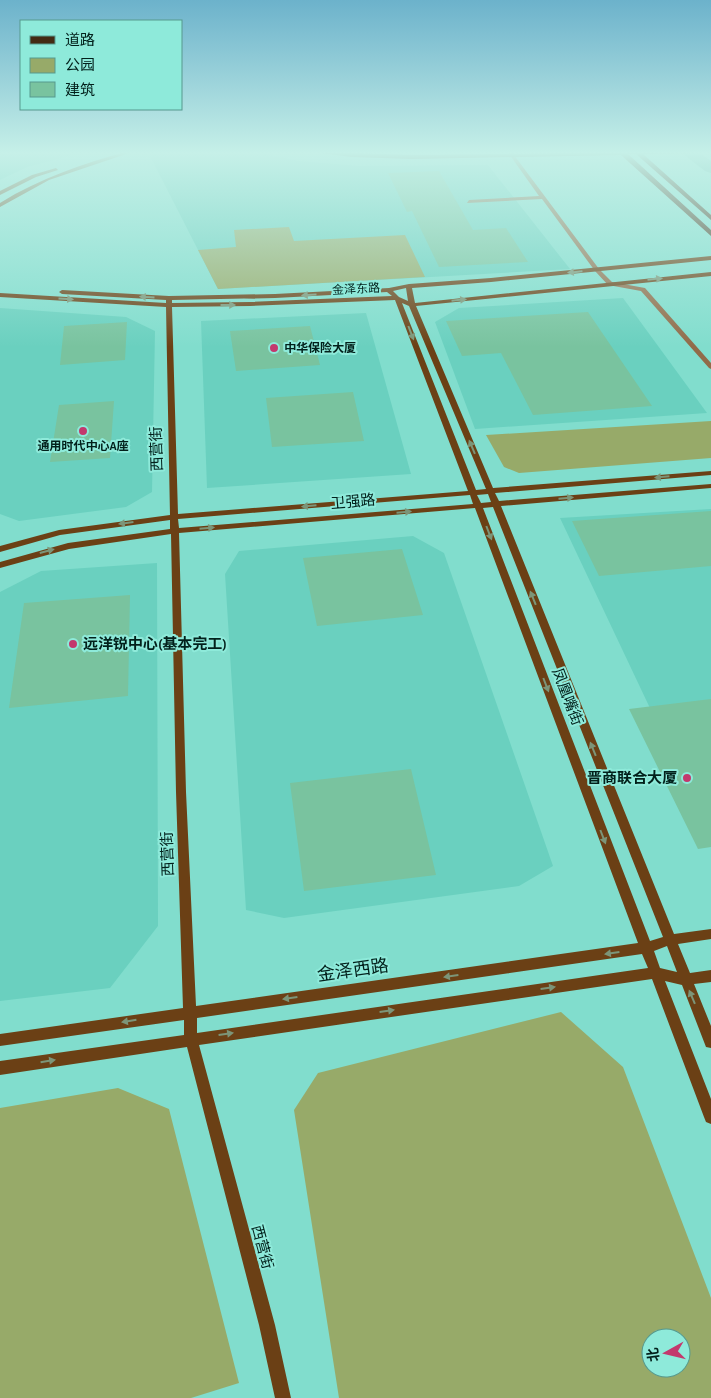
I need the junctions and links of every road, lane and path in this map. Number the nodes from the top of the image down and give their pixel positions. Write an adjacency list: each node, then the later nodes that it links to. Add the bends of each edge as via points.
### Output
1 (556, 216): 5 (street)
2 (692, 216): 3 (main road)
3 (711, 234)
4 (711, 258): 5 (street, 金泽东路)
5 (597, 270): 7 (street); 8 (street, 金泽东路, one-way to 8)
6 (711, 274): 7 (street, one-way to 6)
7 (610, 284): 14 (street, one-way to 7); 15 (street, via 643,289)
8 (408, 286): 10 (street, 金泽东路); 14 (street, 凤凰嘴街)
9 (0, 288): 13 (street, 金泽东路, one-way to 9)
10 (388, 290): 12 (street, 凤凰嘴街); 13 (street, 金泽东路, one-way to 13)
11 (0, 294): 13 (street, 金泽东路, one-way to 13, via 135,304)
12 (397, 298): 13 (street, 金泽东路, one-way to 12, via 258,304); 14 (street, 金泽东路); 19 (street, 凤凰嘴街, one-way to 19)
13 (169, 301): 22 (street, 西营街)
14 (412, 305): 18 (street, 凤凰嘴街, one-way to 14)
15 (711, 367)
16 (711, 473): 18 (street, 卫强路, one-way to 18)
17 (711, 486): 20 (street, 卫强路, one-way to 17)
18 (490, 491): 19 (street, 卫强路); 20 (street, 凤凰嘴街)
19 (473, 492): 21 (street, 凤凰嘴街); 22 (street, 卫强路, one-way to 22)
20 (496, 504): 21 (street, 卫强路); 27 (street, 凤凰嘴街, one-way to 20)
21 (478, 506): 23 (street, 卫强路, one-way to 21); 28 (street, 凤凰嘴街, one-way to 28)
22 (174, 516): 23 (street, 西营街); 24 (street, 卫强路, one-way to 24, via 58,533)
23 (174, 530): 25 (street, 卫强路, one-way to 23, via 68,546); 32 (street, 西营街)
24 (0, 549)
25 (0, 565)
26 (711, 934): 27 (street, 金泽西路)
27 (670, 940): 28 (street, 金泽西路); 31 (street, 凤凰嘴街)
28 (645, 948): 29 (street, 凤凰嘴街); 32 (street, 金泽西路, one-way to 32)
29 (656, 973): 31 (street); 33 (street, one-way to 29); 37 (street, 凤凰嘴街)
30 (711, 976): 31 (street)
31 (685, 980): 35 (street, 凤凰嘴街, one-way to 31)
32 (189, 1012): 33 (street, 西营街); 34 (street, 金泽西路, one-way to 34)
33 (191, 1039): 36 (street, one-way to 33); 38 (street, 西营街, via 267,1325)
34 (0, 1040)
35 (711, 1042)
36 (0, 1068)
37 (711, 1117)
38 (283, 1398)

